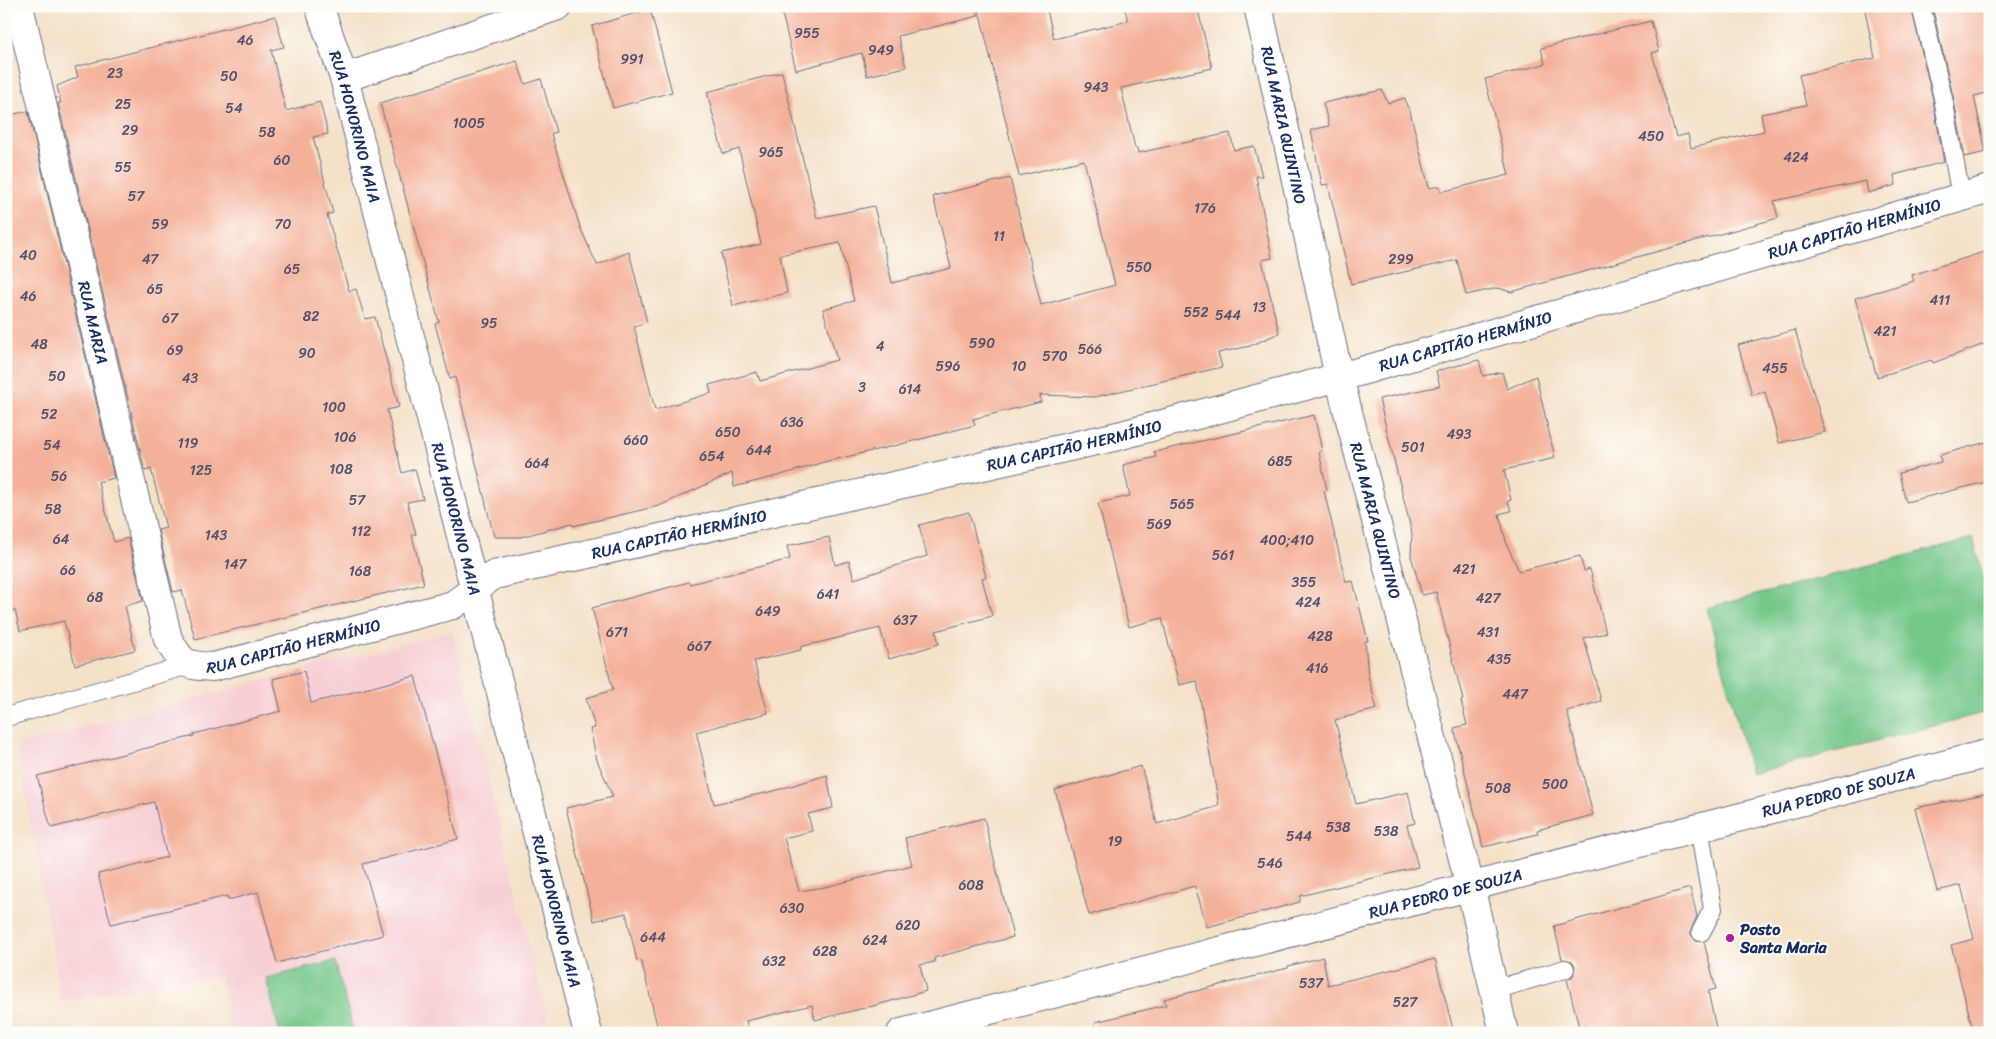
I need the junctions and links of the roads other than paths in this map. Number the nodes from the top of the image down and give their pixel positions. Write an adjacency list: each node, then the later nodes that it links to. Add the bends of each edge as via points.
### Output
1 (19, 6): 11 (street, RUA MARIA)
2 (319, 6): 6 (street, RUA HONORINO MAIA)
3 (558, 6): 6 (street)
4 (1258, 6): 9 (street, RUA MARIA QUINTINO)
5 (1921, 6): 8 (lane, via 1943,98)
6 (344, 78): 10 (street, RUA HONORINO MAIA)
7 (1990, 189): 8 (street, RUA CAPITÃO HERMÍNIO)
8 (1961, 197): 9 (street, RUA CAPITÃO HERMÍNIO)
9 (1339, 377): 10 (street, RUA CAPITÃO HERMÍNIO, via 1118,436 494,575); 16 (street, RUA MARIA QUINTINO)
10 (474, 589): 12 (street, RUA CAPITÃO HERMÍNIO, via 453,606 213,667); 20 (street, RUA HONORINO MAIA)
11 (168, 640): 12 (street, RUA CAPITÃO HERMÍNIO, via 177,655)
12 (189, 665): 13 (lane)
13 (6, 718)
14 (1990, 753): 15 (street, RUA PEDRO DE SOUZA)
15 (1699, 828): 16 (street, RUA PEDRO DE SOUZA); 17 (lane, via 1713,909)
16 (1470, 886): 19 (street, RUA MARIA QUINTINO); 21 (street, RUA PEDRO DE SOUZA)
17 (1701, 932)
18 (1565, 969): 19 (lane)
19 (1494, 990): 22 (street, RUA MARIA QUINTINO)
20 (588, 1033)
21 (901, 1033)
22 (1504, 1033)

